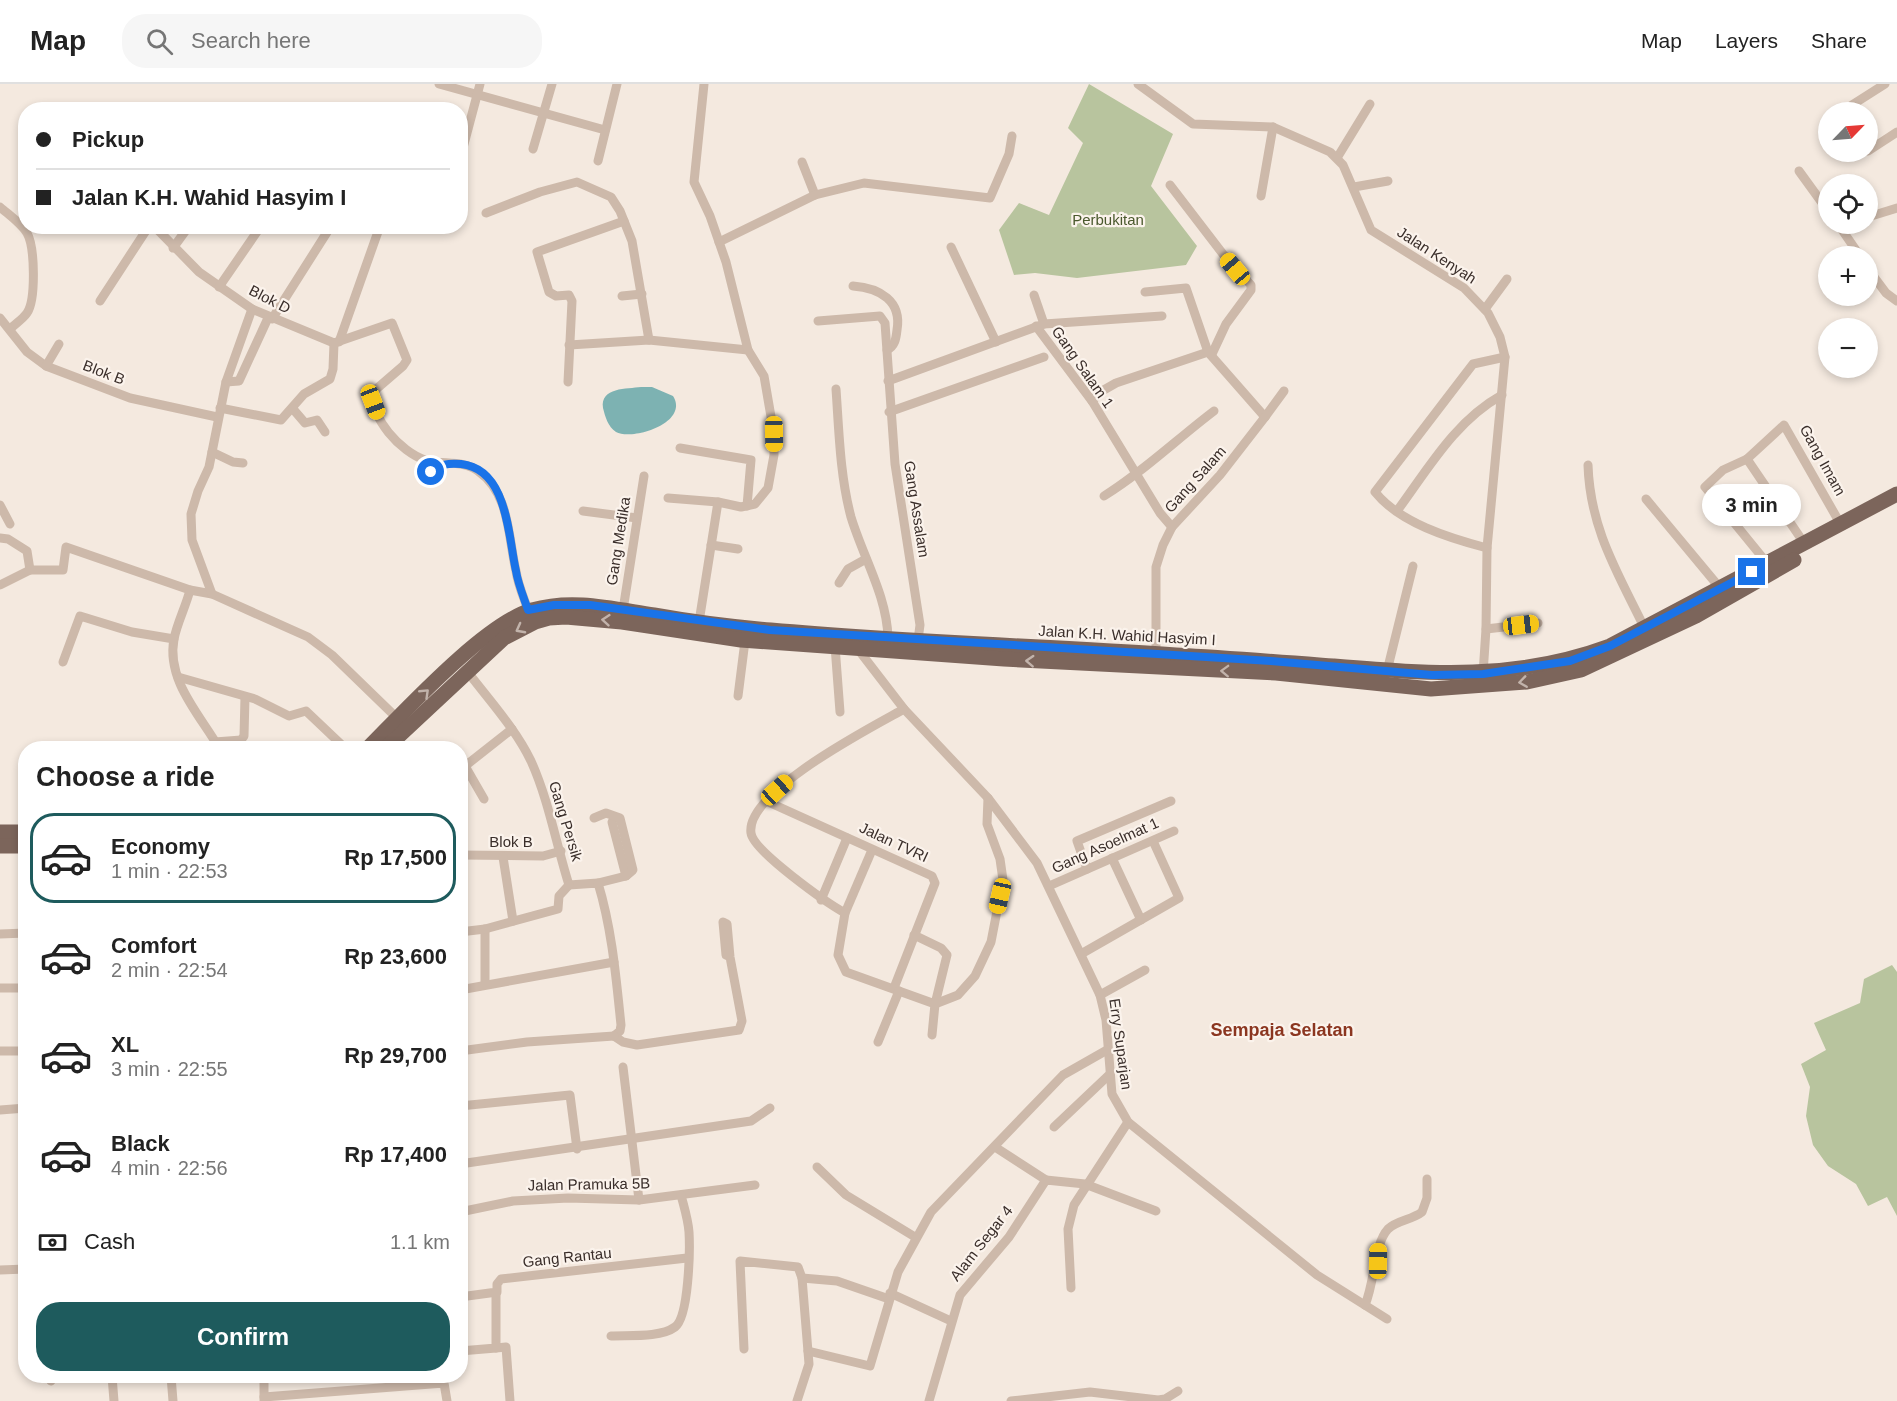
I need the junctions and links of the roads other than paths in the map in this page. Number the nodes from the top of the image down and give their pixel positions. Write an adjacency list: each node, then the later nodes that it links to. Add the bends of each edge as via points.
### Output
1 (439, 84): 7 (street)
2 (552, 84): 10 (street)
3 (617, 84): 13 (street)
4 (704, 84): 41 (street, via 693,177)
5 (1138, 84): 11 (street, Jalan Kenyah, via 1193,124)
6 (1885, 84): 8 (street)
7 (479, 89): 10 (street); 12 (street)
8 (1857, 102)
9 (1370, 104): 18 (street)
10 (544, 112): 13 (street); 17 (street)
11 (1273, 127): 18 (street, Jalan Kenyah, via 1322,147); 26 (street)
12 (468, 130)
13 (605, 130): 19 (street)
14 (1897, 132): 16 (street)
15 (1012, 136): 25 (street, via 1009,154 989,199 876,183 845,186)
16 (1878, 144)
17 (533, 149)
18 (1336, 158): 24 (street, Jalan Kenyah)
19 (598, 161)
20 (802, 162): 25 (street)
21 (1799, 171): 27 (street)
22 (1388, 181): 24 (street)
23 (1170, 184): 69 (street, via 1251,285)
24 (1354, 187): 55 (street, Jalan Kenyah, via 1371,230 1464,288)
25 (815, 195): 41 (street)
26 (1262, 195)
27 (1818, 197)
28 (0, 207): 33 (street)
29 (1897, 208): 31 (street)
30 (486, 213): 32 (street, via 578,182 611,197)
31 (1878, 214)
32 (624, 221): 49 (street); 66 (street, via 537,252 549,292 569,295 572,301)
33 (18, 222)
34 (28, 234): 61 (street, via 33,294 28,312)
35 (144, 234): 52 (street)
36 (161, 234): 43 (street, Blok D)
37 (183, 234): 43 (street)
38 (255, 234): 47 (street)
39 (326, 234): 58 (street)
40 (377, 234): 64 (street)
41 (719, 242): 67 (street)
42 (951, 247): 63 (street)
43 (173, 248): 47 (street, Blok D)
44 (1507, 279): 55 (street)
45 (1878, 282): 53 (street)
46 (854, 286): 68 (street, via 879,292 895,304 898,328 895,342)
47 (219, 287): 54 (street, Blok D)
48 (1145, 292): 69 (street, via 1186,288)
49 (642, 294): 51 (street); 62 (street)
50 (1034, 295): 60 (street)
51 (622, 296)
52 (100, 301)
53 (1897, 301)
54 (252, 309): 58 (street, Blok D); 74 (street)
55 (1485, 309): 71 (street, Jalan Kenyah, via 1500,337)
56 (1162, 316): 60 (street)
57 (0, 318): 61 (street, Blok B)
58 (270, 318): 64 (street, Blok D); 74 (street, via 239,381)
59 (818, 321): 68 (street, Gang Assalam, via 880,316 885,323)
60 (1040, 325): 63 (street, Gang Salam 1); 79 (street, Gang Salam 1)
61 (10, 329): 72 (street, Blok B, via 27,352)
62 (649, 340): 66 (street); 67 (street)
63 (996, 342): 73 (street, Gang Salam 1)
64 (336, 343): 80 (street, via 330,379 304,394); 90 (street, via 392,323 407,360 374,391 373,402 385,426 402,446 424,459)
65 (59, 344): 72 (street)
66 (569, 345): 75 (street)
67 (748, 350): 102 (street, via 764,376 772,414 774,455 768,488 755,504)
68 (886, 350): 73 (street, Gang Assalam)
69 (1210, 353): 79 (street, via 1113,385); 84 (street)
70 (1044, 357): 82 (street)
71 (1505, 357): 78 (street, Jalan Kenyah); 104 (street, via 1473,364 1376,488 1376,495)
72 (46, 366): 83 (street, Blok B, via 130,398)
73 (888, 381): 82 (street, Gang Assalam)
74 (226, 382): 83 (street)
75 (568, 382)
76 (836, 389): 114 (street, via 850,514)
77 (1284, 391): 84 (street, Gang Salam)
78 (1502, 395): 104 (street, via 1482,406 1461,426); 112 (street, Jalan Kenyah)
79 (1092, 401): 94 (street, Gang Salam 1)
80 (293, 409): 83 (street, Blok B, via 277,421); 85 (street, via 305,423 317,420)
81 (1214, 411): 94 (street, via 1151,459)
82 (889, 412): 132 (street, Gang Assalam, via 920,625)
83 (219, 413): 87 (street)
84 (1265, 417): 108 (street, Gang Salam)
85 (325, 432)
86 (680, 448): 102 (street, via 751,460)
87 (212, 452): 89 (street); 121 (street, via 191,514 192,540)
88 (1747, 459): 107 (street, Gang Imam, via 1787,426); 110 (street); 115 (street, via 1714,476 1705,487)
89 (243, 463)
90 (442, 463): 92 (street); 123 (street, via 471,466 490,481 499,495)
91 (1588, 465): 129 (street, via 1592,511)
92 (431, 472)
93 (644, 476): 105 (street, Gang Medika)
94 (1137, 476): 96 (street); 108 (street, Gang Salam 1)
95 (1897, 494): 107 (main road, Jalan K.H. Wahid Hasyim I)
96 (1104, 496)
97 (668, 498): 99 (street)
98 (1646, 499): 122 (street)
99 (718, 502): 102 (street); 111 (street)
100 (0, 505): 106 (street)
101 (1897, 505): 122 (main road, Jalan K.H. Wahid Hasyim I)
102 (747, 506)
103 (583, 511): 105 (street)
104 (1397, 512): 112 (street, via 1457,540)
105 (637, 518): 124 (street, Gang Medika)
106 (10, 524)
107 (1841, 525): 110 (main road, Jalan K.H. Wahid Hasyim I)
108 (1172, 527): 138 (street, Gang Salam, via 1156,567)
109 (0, 538): 117 (street, via 8,538 27,551)
110 (1804, 543): 115 (main road, Jalan K.H. Wahid Hasyim I)
111 (711, 545): 113 (street); 126 (street)
112 (1487, 548): 128 (street, Jalan Kenyah)
113 (738, 549)
114 (866, 559): 118 (street, via 848,569); 131 (street, via 887,614)
115 (1767, 563): 122 (main road, Jalan K.H. Wahid Hasyim I)
116 (1413, 566): 141 (street)
117 (30, 570): 119 (street); 120 (street, via 63,570 66,547)
118 (838, 583)
119 (0, 585)
120 (190, 590): 121 (street); 130 (street)
121 (212, 594): 149 (street, via 308,638 332,655)
122 (1716, 596): 125 (main road, Jalan K.H. Wahid Hasyim I)
123 (528, 610): 124 (main road, Jalan K.H. Wahid Hasyim I, via 554,605); 134 (main road, Jalan K.H. Wahid Hasyim I, via 506,622)
124 (623, 610): 126 (main road, Jalan K.H. Wahid Hasyim I)
125 (1693, 610): 129 (main road, Jalan K.H. Wahid Hasyim I); 144 (main road, Jalan K.H. Wahid Hasyim I, one-way to 144, via 1581,670 1527,682)
126 (699, 622): 131 (main road, Jalan K.H. Wahid Hasyim I)
127 (1538, 623): 128 (street)
128 (1486, 629): 142 (street, Jalan Kenyah)
129 (1645, 629): 142 (main road, Jalan K.H. Wahid Hasyim I, via 1570,661)
130 (174, 639): 139 (street, via 132,632 81,616); 143 (street)
131 (888, 639): 132 (main road, Jalan K.H. Wahid Hasyim I)
132 (918, 640): 137 (main road, Jalan K.H. Wahid Hasyim I)
133 (745, 641): 134 (main road, Jalan K.H. Wahid Hasyim I, one-way to 134, via 566,617 535,622); 135 (main road, Jalan K.H. Wahid Hasyim I); 145 (street)
134 (487, 644): 140 (main road, Jalan K.H. Wahid Hasyim I); 149 (main road, Jalan K.H. Wahid Hasyim I, one-way to 134)
135 (835, 646): 136 (main road, Jalan K.H. Wahid Hasyim I); 148 (street)
136 (857, 648): 137 (main road, Jalan K.H. Wahid Hasyim I); 147 (street, Erry Suparjan)
137 (1003, 653): 138 (main road, Jalan K.H. Wahid Hasyim I); 144 (main road, Jalan K.H. Wahid Hasyim I, one-way to 137)
138 (1156, 654): 141 (main road, Jalan K.H. Wahid Hasyim I)
139 (63, 662)
140 (467, 671): 150 (street, Gang Persik); 155 (main road, Jalan K.H. Wahid Hasyim I)
141 (1387, 671): 144 (main road, Jalan K.H. Wahid Hasyim I)
142 (1483, 674): 144 (main road, Jalan K.H. Wahid Hasyim I)
143 (178, 677): 146 (street); 151 (street, via 202,726)
144 (1432, 682)
145 (738, 696)
146 (245, 697): 152 (street, via 244,736); 153 (street, via 289,716 306,711)
147 (904, 709): 158 (street, Erry Suparjan); 160 (street, via 846,740)
148 (840, 712)
149 (398, 719): 154 (main road, Jalan K.H. Wahid Hasyim I)
150 (512, 729): 156 (street); 171 (street, Gang Persik, via 535,772)
151 (214, 741)
152 (236, 741)
153 (338, 741)
154 (375, 741)
155 (393, 741)
156 (468, 764)
157 (468, 775): 159 (street)
158 (988, 798): 178 (street, Erry Suparjan, via 1020,838); 198 (street, via 987,824 1003,880 991,942 975,976 958,995)
159 (484, 799)
160 (766, 801): 166 (street, Jalan TVRI); 179 (street, via 753,818 751,837)
161 (1171, 801): 175 (street, via 1077,842)
162 (594, 818): 176 (street, Gang Persik, via 606,813 620,818 633,870 626,876)
163 (1174, 831): 167 (street, Gang Asoelmat 1)
164 (0, 832): 165 (main road)
165 (18, 832)
166 (847, 838): 170 (street, Jalan TVRI); 179 (street)
167 (1153, 841): 174 (street, Gang Asoelmat 1); 181 (street, via 1179,898)
168 (0, 846): 169 (main road)
169 (18, 846)
170 (872, 850): 180 (street); 187 (street, Jalan TVRI, via 934,879)
171 (561, 851): 173 (street, Blok B); 177 (street, Gang Persik)
172 (468, 855): 173 (street, Blok B)
173 (503, 856): 182 (street)
174 (1112, 858): 175 (street, Gang Asoelmat 1); 181 (street)
175 (1087, 869): 178 (street, Gang Asoelmat 1)
176 (598, 883): 177 (street, Gang Persik); 190 (street)
177 (569, 885): 182 (street, via 559,896 558,909)
178 (1048, 886): 188 (street, Erry Suparjan)
179 (821, 900): 180 (street)
180 (845, 913): 196 (street, via 838,955 846,972)
181 (1141, 920): 188 (street)
182 (513, 921): 183 (street)
183 (485, 928): 184 (street); 192 (street)
184 (468, 931)
185 (18, 933): 186 (street)
186 (0, 934)
187 (914, 935): 196 (street, Jalan TVRI); 198 (street, via 947,955)
188 (1081, 954): 197 (street, Erry Suparjan)
189 (729, 957): 200 (street, via 742,1021 739,1030 637,1045)
190 (614, 962): 192 (street); 200 (street, via 621,1025)
191 (1145, 970): 197 (street)
192 (485, 984): 195 (street)
193 (18, 987): 194 (street)
194 (0, 988)
195 (468, 988)
196 (896, 989): 198 (street); 201 (street, Jalan TVRI)
197 (1100, 995): 203 (street, Erry Suparjan)
198 (935, 1004): 199 (street)
199 (932, 1035)
200 (614, 1036): 202 (street)
201 (878, 1042)
202 (468, 1050)
203 (1107, 1050): 207 (street, Erry Suparjan); 215 (street, via 1063,1075)
204 (0, 1051): 205 (street)
205 (18, 1051)
206 (623, 1067): 214 (street)
207 (1110, 1074): 212 (street, Erry Suparjan, via 1113,1098); 213 (street)
208 (468, 1105): 216 (street, via 570,1095)
209 (770, 1108): 214 (street, via 752,1121)
210 (18, 1109): 211 (street)
211 (0, 1110)
212 (1128, 1122): 221 (street); 236 (street, Erry Suparjan, via 1317,1275)
213 (1054, 1127)
214 (633, 1139): 216 (street); 224 (street)
215 (995, 1147): 220 (street); 227 (street, via 940,1203)
216 (578, 1149): 217 (street)
217 (468, 1163)
218 (817, 1167): 227 (street, via 846,1195)
219 (1427, 1179): 236 (street, via 1422,1212 1389,1228 1378,1244 1378,1261)
220 (1047, 1180): 221 (street); 238 (street, Alam Segar 4, via 1009,1237 960,1295)
221 (1085, 1184): 226 (street); 232 (street, via 1074,1204 1068,1229)
222 (755, 1185): 223 (street, Jalan Pramuka 5B)
223 (681, 1195): 224 (street, Jalan Pramuka 5B); 228 (street, via 689,1231)
224 (639, 1200): 225 (street, Jalan Pramuka 5B, via 524,1200)
225 (468, 1210)
226 (1155, 1211)
227 (915, 1237): 235 (street)
228 (687, 1258): 233 (street, Gang Rantau, via 501,1279); 239 (street, via 682,1316 674,1327 661,1332)
229 (18, 1269): 230 (street)
230 (0, 1270)
231 (802, 1278): 235 (street, via 837,1281); 241 (street, via 798,1267 792,1264 740,1261); 243 (street)
232 (1071, 1288)
233 (496, 1292): 234 (street, Gang Rantau); 240 (street)
234 (468, 1296)
235 (889, 1296): 238 (street); 243 (street, via 870,1366)
236 (1365, 1305): 237 (street, Erry Suparjan)
237 (1387, 1318)
238 (951, 1321): 258 (street, Alam Segar 4)
239 (611, 1336)
240 (501, 1347): 242 (street); 256 (street)
241 (744, 1349)
242 (468, 1350)
243 (808, 1351): 257 (street, via 808,1373)
244 (113, 1383): 253 (street)
245 (172, 1383): 254 (street)
246 (264, 1383): 252 (street)
247 (416, 1383): 252 (street)
248 (444, 1383): 255 (street)
249 (1178, 1391): 251 (street, via 1166,1399)
250 (1052, 1398): 251 (street, via 1090,1392); 259 (street)
251 (1127, 1398)
252 (264, 1399)
253 (114, 1401)
254 (173, 1401)
255 (447, 1401)
256 (510, 1401)
257 (797, 1401)
258 (929, 1401)
259 (1011, 1401)

